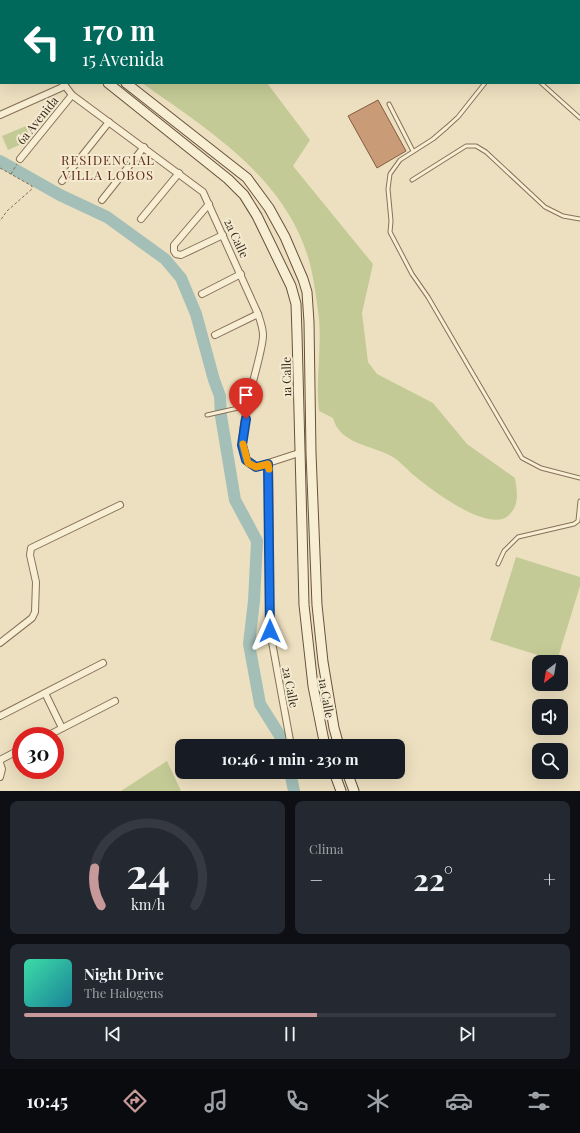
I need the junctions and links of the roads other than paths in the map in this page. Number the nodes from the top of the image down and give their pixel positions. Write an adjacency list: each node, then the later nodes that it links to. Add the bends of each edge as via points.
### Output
1 (64, 84): 6 (street, 2a Calle); 8 (street)
2 (109, 84): 28 (main road, 1a Calle, via 228,179 244,195 257,216 294,294)
3 (127, 84): 43 (main road, 1a Calle, via 247,178 269,208 303,279 307,292 309,322 317,605 323,662)
4 (484, 84): 12 (lane, via 447,128)
5 (542, 84): 9 (lane)
6 (72, 95): 10 (street, 2a Calle); 13 (street, 6a Avenida)
7 (389, 104): 12 (lane)
8 (0, 115)
9 (580, 118)
10 (109, 122): 11 (street, 2a Calle); 16 (street)
11 (144, 147): 14 (street, 2a Calle); 17 (street)
12 (412, 151): 30 (lane, via 400,160 390,174 390,232 397,246 522,458 541,468)
13 (19, 161)
14 (180, 174): 18 (street, 2a Calle, via 203,192); 19 (street)
15 (412, 180): 20 (lane, via 466,146 476,146 486,152 545,207 563,216)
16 (62, 181)
17 (102, 200)
18 (209, 204): 21 (street, 2a Calle); 21 (street, via 174,245 174,252 181,255)
19 (141, 219)
20 (580, 219)
21 (223, 235): 22 (street, 2a Calle)
22 (241, 274): 23 (street); 24 (street, 2a Calle)
23 (202, 294)
24 (258, 314): 25 (street); 26 (street, 2a Calle, via 263,335)
25 (215, 335)
26 (247, 406): 27 (lane); 29 (street, 2a Calle, via 242,445 245,458 250,465 256,467)
27 (208, 415)
28 (299, 453): 29 (street); 42 (main road, 1a Calle, via 306,641)
29 (268, 464): 41 (street, 2a Calle, via 270,631)
30 (580, 478)
31 (580, 501): 33 (lane, via 578,521 518,537 504,551)
32 (120, 505): 34 (street, via 31,548 30,555 36,582 35,612 32,618)
33 (498, 564)
34 (0, 643)
35 (103, 662): 36 (street)
36 (45, 692): 38 (street); 39 (street)
37 (115, 701): 40 (street)
38 (0, 716)
39 (62, 727)
40 (64, 727)
41 (290, 739)
42 (323, 739)
43 (337, 739)
44 (12, 754): 45 (street)
45 (0, 761): 46 (street)
46 (0, 777)
47 (337, 779): 49 (main road)
48 (350, 779): 50 (main road)
49 (341, 791)
50 (354, 791)

